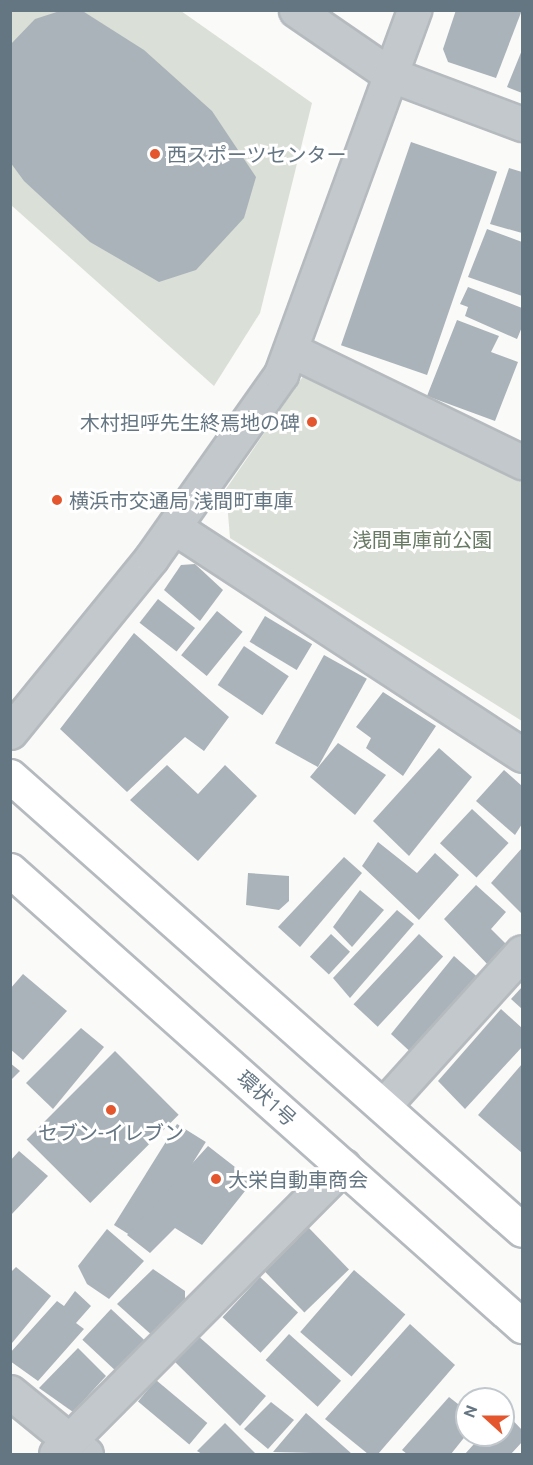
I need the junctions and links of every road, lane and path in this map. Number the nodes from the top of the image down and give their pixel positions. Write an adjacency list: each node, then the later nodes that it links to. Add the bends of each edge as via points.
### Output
1 (296, 10): 3 (street)
2 (414, 10): 3 (street)
3 (390, 74): 4 (street); 5 (street)
4 (522, 124)
5 (291, 350): 6 (street); 7 (street, via 281,374)
6 (522, 462)
7 (174, 527): 8 (street); 9 (street)
8 (10, 732)
9 (522, 754)
10 (10, 776): 13 (main road)
11 (10, 870): 14 (main road, 環状1号)
12 (522, 952): 13 (street)
13 (383, 1106): 15 (main road)
14 (343, 1167): 16 (main road, 環状1号); 18 (street)
15 (522, 1230)
16 (522, 1326)
17 (10, 1392): 18 (street)
18 (71, 1450)

